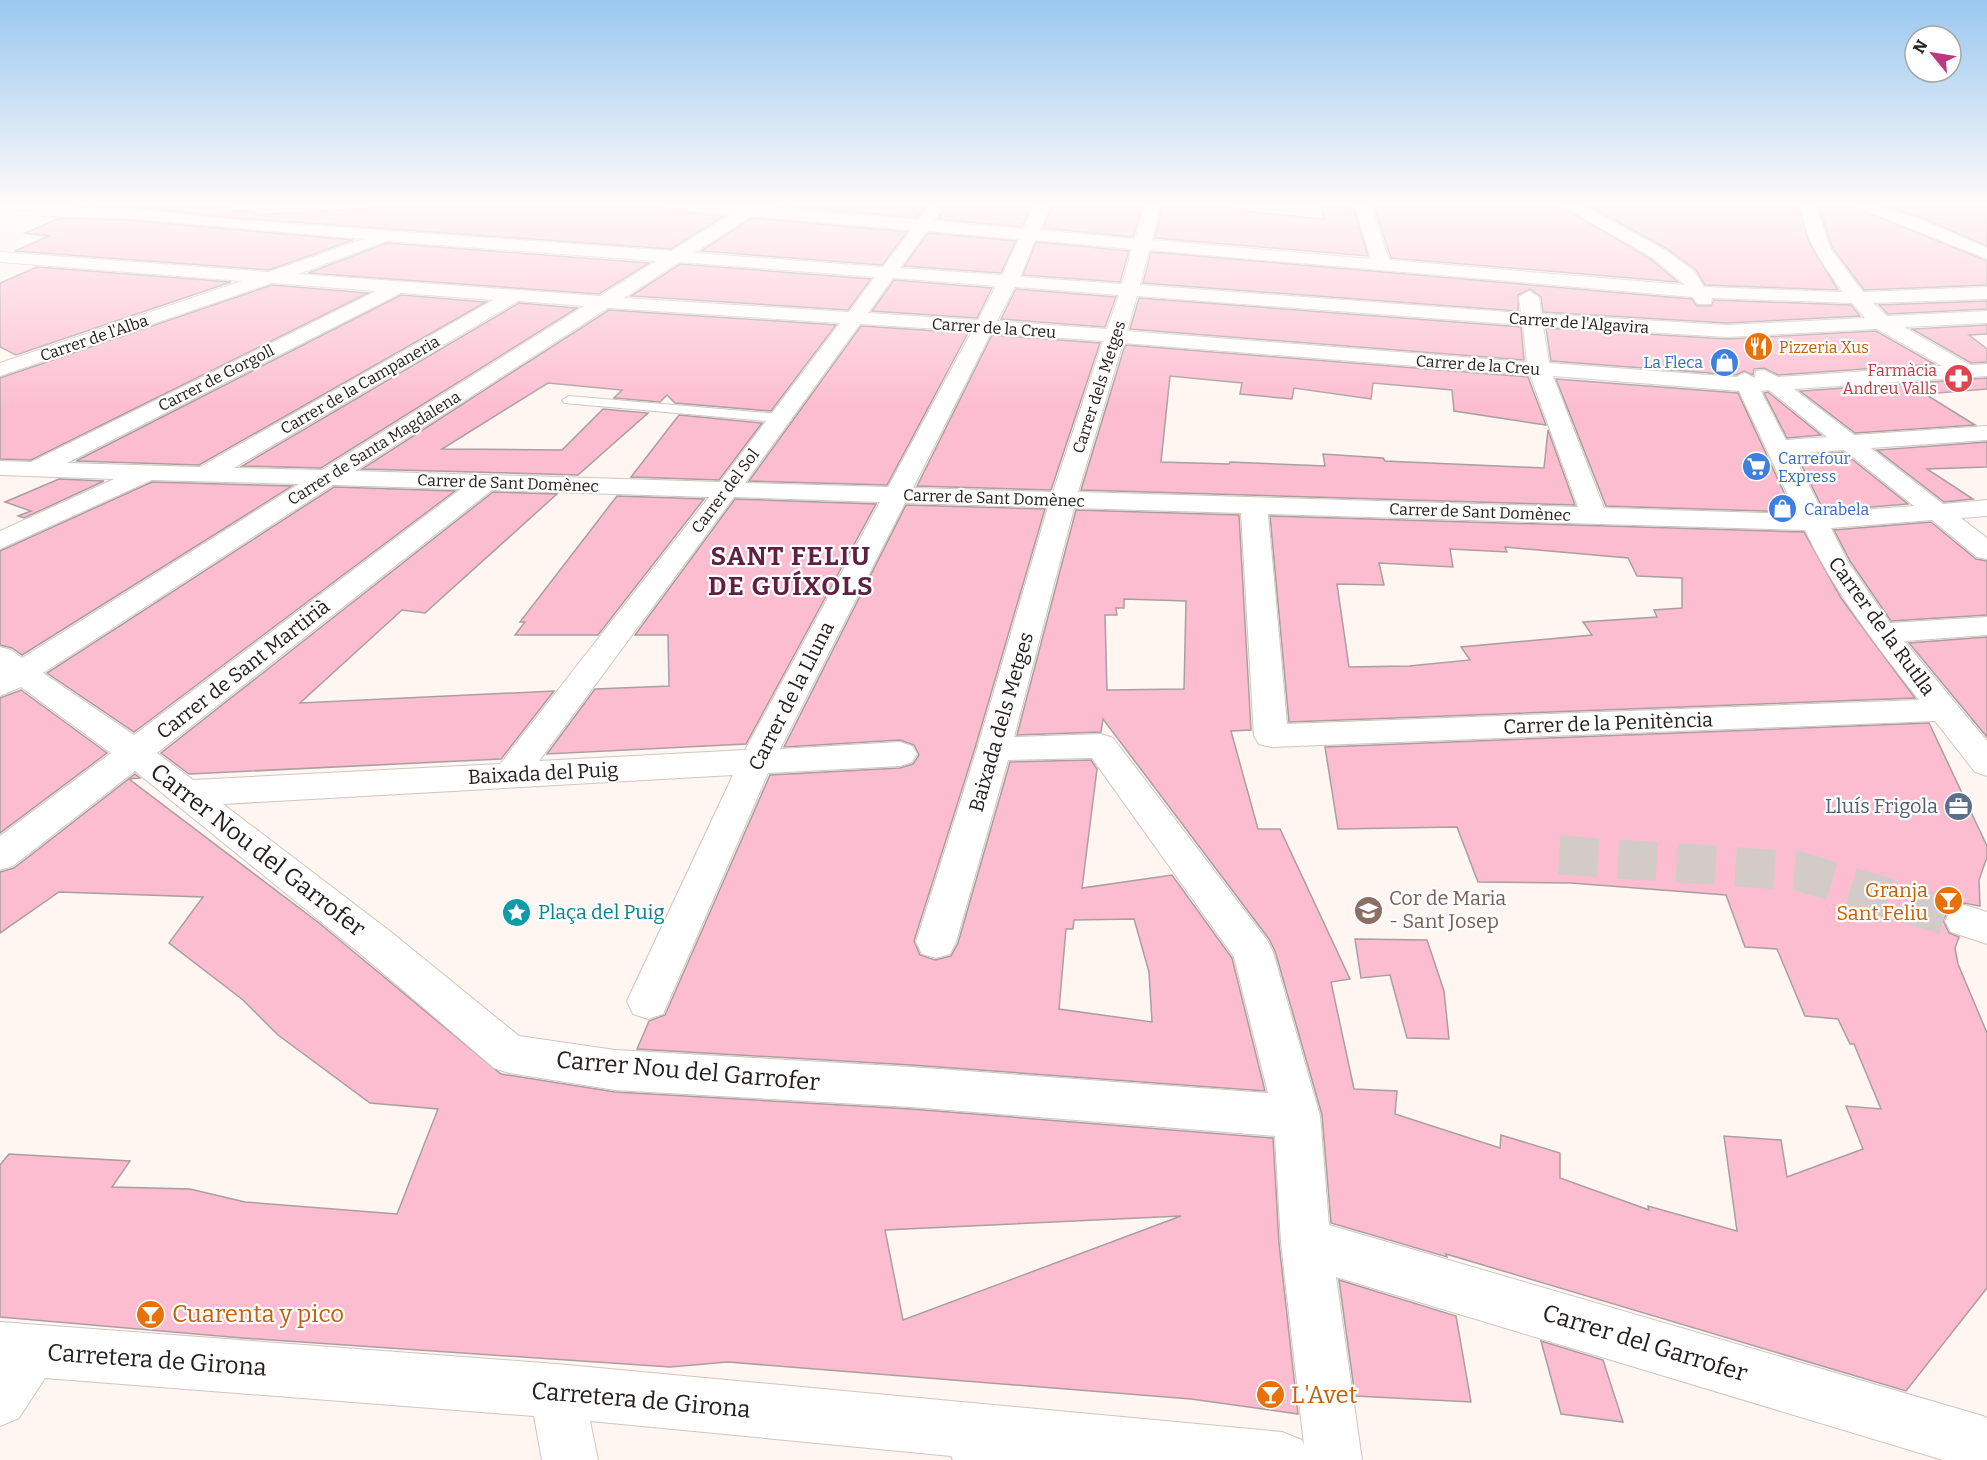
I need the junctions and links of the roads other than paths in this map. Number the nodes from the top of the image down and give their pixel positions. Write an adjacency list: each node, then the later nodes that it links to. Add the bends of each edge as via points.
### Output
1 (205, 272): 11 (street, Carrer de la Creu)
2 (285, 272): 11 (street, Carrer de l'Alba)
3 (650, 272): 21 (street, Carrer de Santa Magdalena)
4 (888, 272): 25 (street, Carrer del Sol)
5 (904, 272): 13 (street, Carrer de l'Algavira)
6 (1012, 272): 13 (street, Carrer de la Lluna)
7 (1134, 272): 15 (street, Carrer dels Metges)
8 (1456, 272): 12 (street)
9 (1683, 272): 16 (street)
10 (1839, 272): 20 (street)
11 (271, 277): 14 (street, Carrer de la Creu); 34 (street, Carrer de l'Alba)
12 (1527, 278): 16 (street); 26 (street)
13 (1009, 280): 15 (street, Carrer de l'Algavira); 29 (street, Carrer de la Lluna)
14 (398, 287): 18 (street, Carrer de la Creu); 44 (street, Carrer de Gorgoll)
15 (1130, 289): 31 (street, Carrer de l'Algavira); 32 (street, Carrer dels Metges)
16 (1698, 292): 20 (street); 30 (street)
17 (1987, 293): 19 (street)
18 (515, 296): 21 (street, Carrer de la Creu); 46 (street, Carrer de la Campaneria)
19 (1885, 297): 20 (street); 23 (street)
20 (1859, 298): 28 (street)
21 (603, 302): 25 (street, Carrer de la Creu); 47 (street, Carrer de Santa Magdalena)
22 (1987, 304): 23 (street)
23 (1903, 309): 27 (street)
24 (1987, 317): 27 (street, Carrer de l'Algavira)
25 (851, 319): 29 (street, Carrer de la Creu); 39 (street, Carrer del Sol)
26 (1532, 320): 30 (street, Carrer de l'Algavira); 31 (street, Carrer de l'Algavira); 33 (street)
27 (1921, 321): 28 (street, Carrer de l'Algavira)
28 (1883, 324): 30 (street, Carrer de l'Algavira); 35 (street)
29 (982, 326): 32 (street, Carrer de la Creu); 50 (street, Carrer de la Lluna)
30 (1728, 333)
31 (1397, 334): 32 (street, Carrer de la Creu); 33 (street, Carrer de la Creu)
32 (1114, 338): 51 (street, Carrer dels Metges)
33 (1539, 369): 36 (street, Carrer de la Creu); 55 (street)
34 (0, 370)
35 (1976, 371): 36 (street, Carrer de la Creu); 37 (street)
36 (1757, 379): 41 (street); 42 (street, Carrer de la Rutlla)
37 (1987, 383)
38 (569, 400): 39 (lane)
39 (779, 418): 49 (street, Carrer del Sol)
40 (1987, 433): 41 (street)
41 (1848, 444): 42 (street); 54 (street)
42 (1778, 448): 56 (street, Carrer de la Rutlla)
43 (0, 468): 44 (street, Carrer de Sant Domènec)
44 (35, 469): 45 (street, Carrer de Sant Domènec)
45 (148, 473): 46 (street, Carrer de Sant Domènec); 57 (street)
46 (205, 474): 47 (street, Carrer de Sant Domènec)
47 (327, 478): 48 (street, Carrer de Sant Domènec); 61 (street, Carrer de Santa Magdalena)
48 (485, 483): 49 (street, Carrer de Sant Domènec); 64 (street, Carrer de Sant Martirià)
49 (727, 490): 50 (street, Carrer de Sant Domènec); 68 (street, Carrer del Sol)
50 (894, 495): 51 (street, Carrer de Sant Domènec); 66 (street, Carrer de la Lluna)
51 (1062, 500): 52 (street, Carrer de Sant Domènec); 63 (street, Baixada dels Metges)
52 (1254, 506): 55 (street, Carrer de Sant Domènec); 62 (street, Carrer de la Penitència, via 1271,736)
53 (1987, 507): 54 (street, Carrer de Sant Domènec)
54 (1935, 512): 56 (street, Carrer de Sant Domènec); 58 (street)
55 (1594, 516): 56 (street, Carrer de Sant Domènec)
56 (1812, 522): 60 (street, Carrer de la Rutlla)
57 (0, 541)
58 (1987, 551)
59 (1987, 626): 60 (street)
60 (1882, 633): 62 (street, Carrer de la Rutlla)
61 (7, 672): 64 (street, Carrer Nou del Garrofer)
62 (1944, 710): 67 (street, Carrer de la Rutlla)
63 (994, 749): 71 (street, Baixada dels Metges); 73 (street, via 1101,746 1253,952)
64 (135, 753): 69 (street, Carrer Nou del Garrofer); 70 (street, Carrer de Sant Martirià)
65 (900, 754): 66 (street, Baixada del Puig)
66 (757, 760): 68 (street, Baixada del Puig); 72 (street, Carrer de la Lluna)
67 (1987, 764)
68 (510, 775): 69 (street, Baixada del Puig)
69 (185, 793): 73 (street, Carrer Nou del Garrofer, via 509,1054 615,1070)
70 (0, 856)
71 (936, 942)
72 (648, 1001)
73 (1297, 1116): 74 (street)
74 (1306, 1243): 79 (street, Carrer del Garrofer); 82 (street)
75 (16, 1349): 76 (street, Carretera de Girona); 77 (street)
76 (556, 1391): 78 (street, Carretera de Girona); 80 (street)
77 (0, 1399)
78 (975, 1445): 81 (street, Carretera de Girona)
79 (1980, 1447)
80 (570, 1460)
81 (1282, 1460)
82 (1334, 1460)

